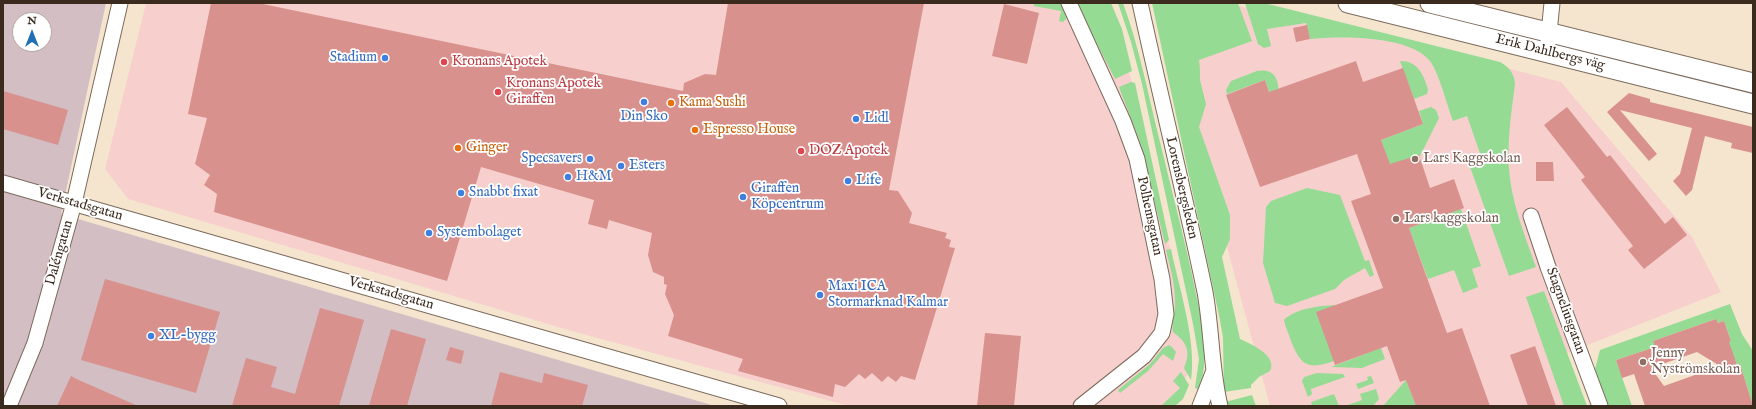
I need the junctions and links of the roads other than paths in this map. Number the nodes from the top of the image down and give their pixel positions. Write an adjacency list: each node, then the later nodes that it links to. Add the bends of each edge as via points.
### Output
1 (120, 3): 12 (street, Daléngatan)
2 (1069, 3): 17 (street, Polhemsgatan, via 1123,121 1137,159 1162,279 1166,314 1162,333 1144,356)
3 (1140, 3): 14 (street, Lorensbergsleden, via 1205,293 1213,346)
4 (1348, 3): 8 (main road, Erik Dahlbergs väg)
5 (1430, 3): 7 (main road, Erik Dahlbergs väg)
6 (1552, 3): 7 (street)
7 (1549, 33): 8 (street); 9 (main road, Erik Dahlbergs väg)
8 (1547, 52): 10 (main road, Erik Dahlbergs väg)
9 (1753, 83)
10 (1753, 104)
11 (3, 183): 12 (street, Verkstadsgatan)
12 (74, 203): 15 (street, Daléngatan, via 35,343); 16 (street, Verkstadsgatan)
13 (1531, 216): 20 (street, Stagneliusgatan)
14 (1214, 373): 18 (street, Lorensbergsleden); 19 (street, Lorensbergsleden)
15 (9, 406)
16 (779, 406)
17 (1081, 406)
18 (1200, 406)
19 (1220, 406)
20 (1600, 406)

